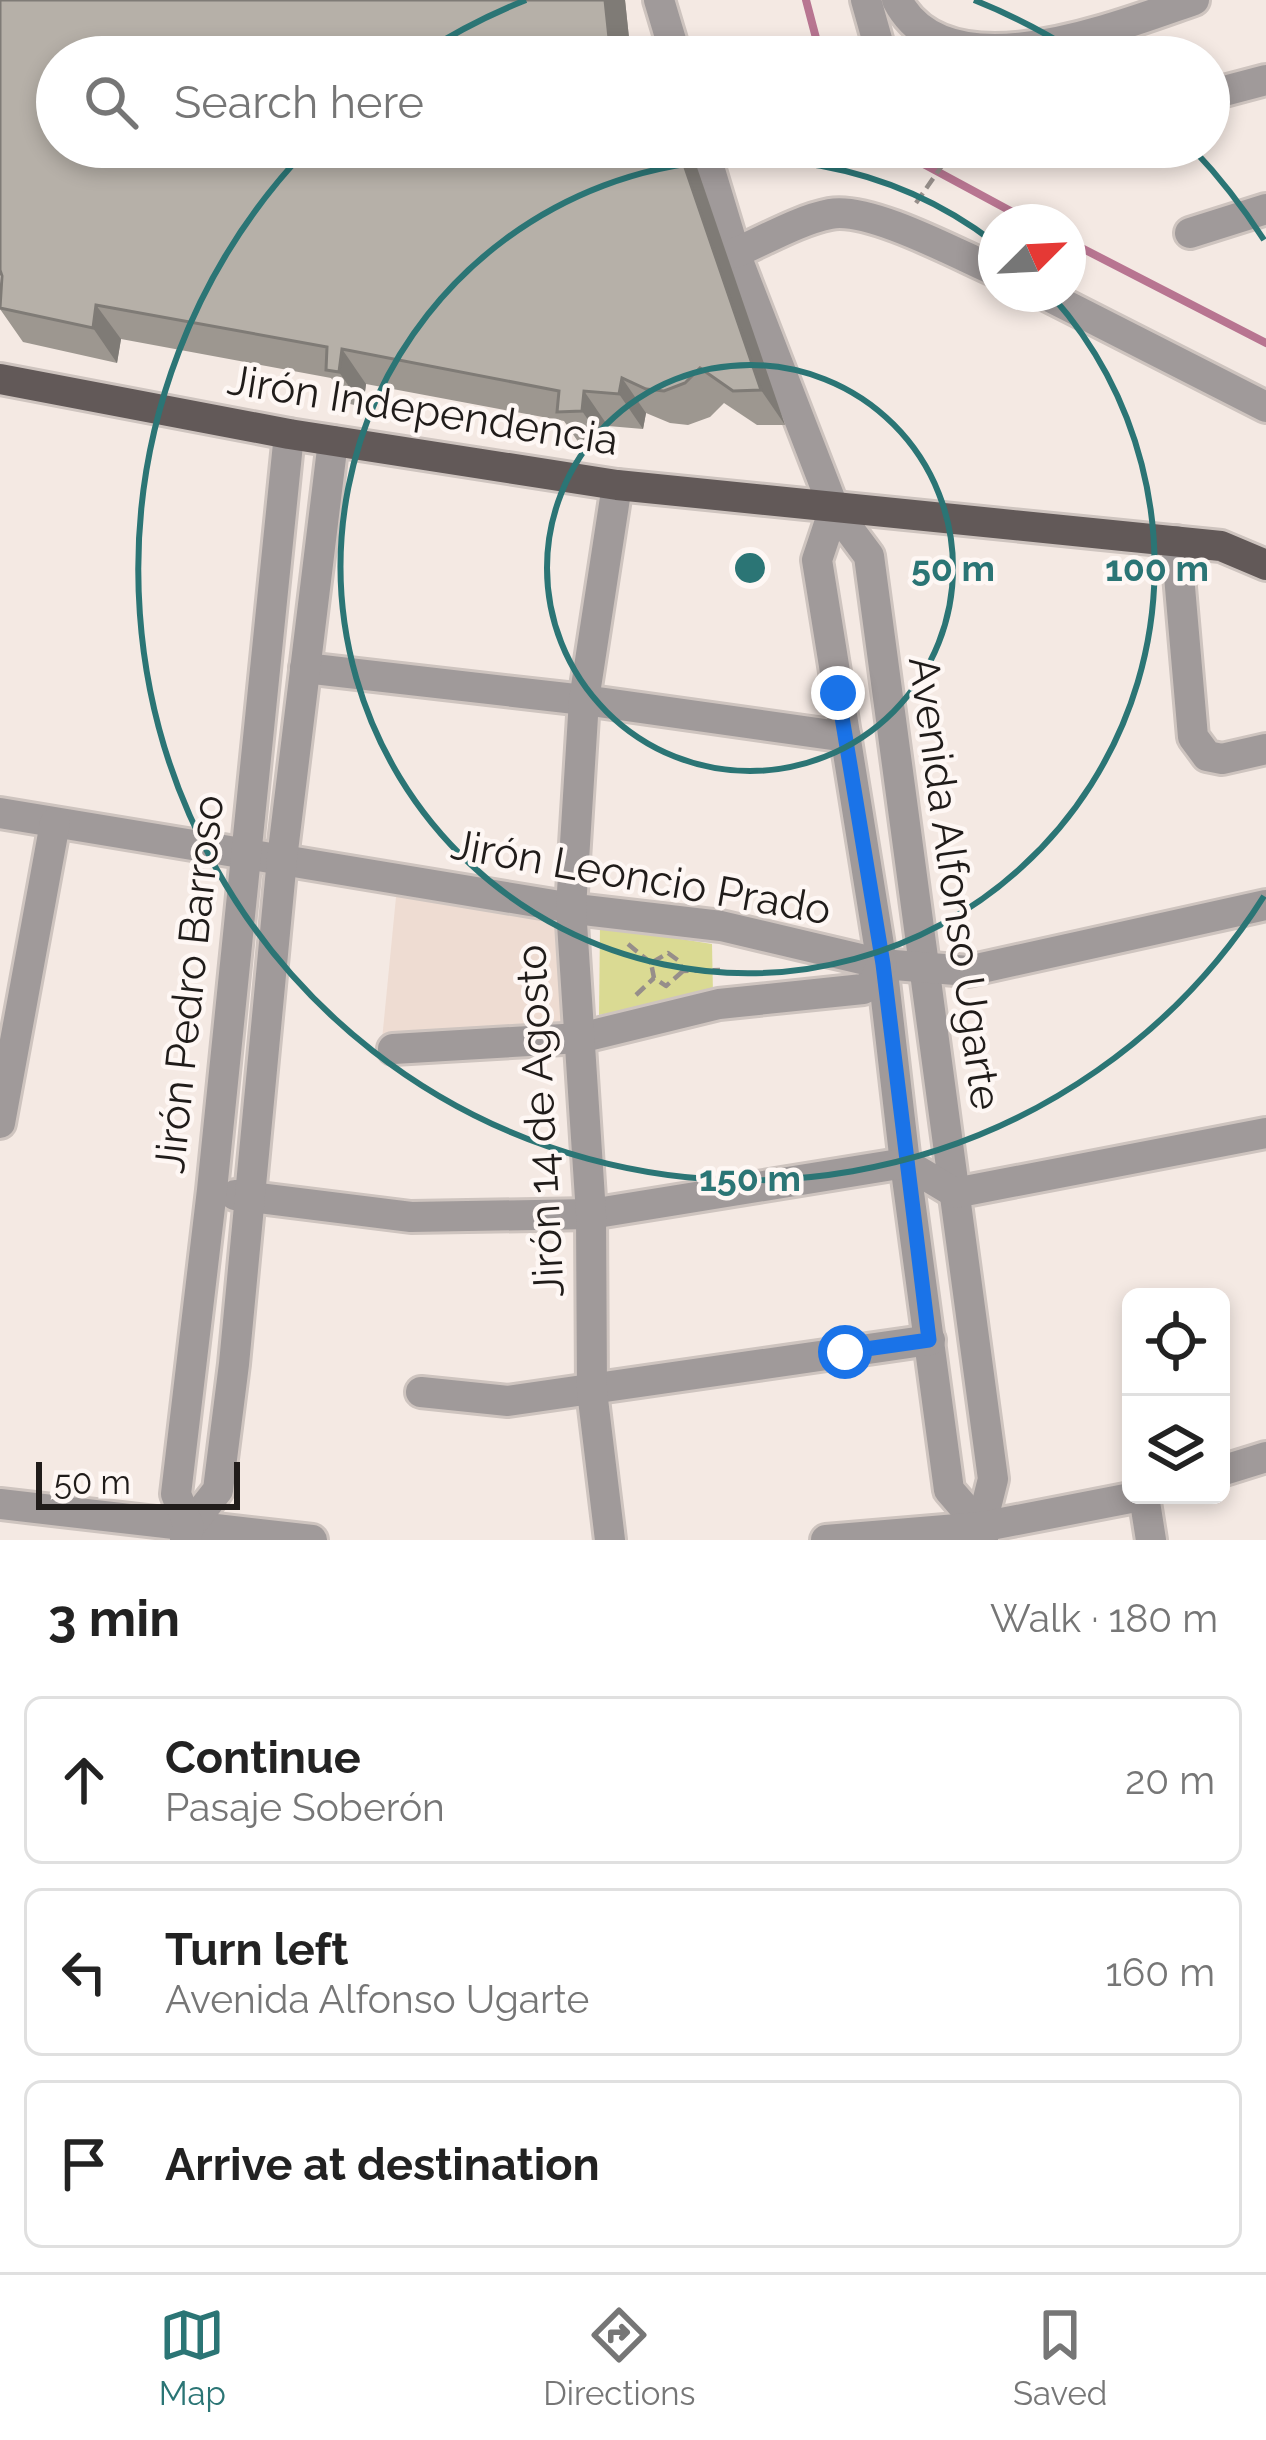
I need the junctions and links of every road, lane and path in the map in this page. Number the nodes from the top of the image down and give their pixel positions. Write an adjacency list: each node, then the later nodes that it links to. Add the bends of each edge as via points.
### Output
1 (659, 0): 5 (street)
2 (866, 0): 6 (street)
3 (898, 0): 7 (street)
4 (1194, 0): 8 (street)
5 (670, 36)
6 (876, 36)
7 (928, 36)
8 (1079, 36)
9 (1266, 80): 10 (street)
10 (1230, 89)
11 (710, 168): 16 (street)
12 (940, 168): 14 (path)
13 (1266, 209): 15 (street)
14 (899, 228): 16 (street, via 830,214); 17 (street)
15 (1190, 233)
16 (735, 253): 24 (street)
17 (978, 263)
18 (1079, 312): 20 (street)
19 (0, 379): 21 (main road, Jirón Independencia)
20 (1266, 407)
21 (289, 434): 22 (main road, Jirón Independencia); 33 (street, Jirón Pedro Barroso)
22 (333, 440): 23 (main road, Jirón Independencia); 27 (street)
23 (617, 485): 24 (main road, Jirón Independencia); 28 (street, Jirón 14 de Agosto)
24 (835, 509): 25 (main road, Jirón Independencia); 29 (street, Avenida Alfonso Ugarte, via 817,560); 38 (street, Avenida Alfonso Ugarte, via 869,556)
25 (1176, 541): 26 (main road, Jirón Independencia, via 1222,546); 30 (street, via 1193,737 1207,756 1222,759)
26 (1266, 565)
27 (305, 668): 28 (street); 34 (street)
28 (584, 700): 29 (street); 36 (street, Jirón 14 de Agosto)
29 (846, 737): 37 (street, Avenida Alfonso Ugarte)
30 (1266, 749)
31 (0, 813): 32 (street, Jirón Leoncio Prado)
32 (55, 823): 33 (street, Jirón Leoncio Prado); 43 (street)
33 (243, 855): 34 (street, Jirón Leoncio Prado); 46 (street, Jirón Pedro Barroso)
34 (282, 859): 36 (street, Jirón Leoncio Prado); 48 (street)
35 (1266, 905): 38 (street, Jirón Leoncio Prado, via 968,971)
36 (571, 908): 37 (street, Jirón Leoncio Prado, via 721,926); 41 (street, Jirón 14 de Agosto)
37 (883, 964): 38 (street, Jirón Leoncio Prado); 40 (street, via 863,989); 45 (street, Avenida Alfonso Ugarte)
38 (924, 967): 47 (street, Avenida Alfonso Ugarte)
39 (683, 971): 39 (path, via 668,953 651,963 666,986); 40 (path, via 720,970)
40 (718, 1004): 41 (street)
41 (580, 1038): 42 (street); 49 (street, Jirón 14 de Agosto)
42 (393, 1048)
43 (0, 1123)
44 (1266, 1133): 47 (street)
45 (905, 1163): 47 (street); 49 (street); 50 (street, Avenida Alfonso Ugarte)
46 (212, 1190): 48 (street); 59 (street, Jirón Pedro Barroso, via 176,1495)
47 (955, 1192): 58 (street, Avenida Alfonso Ugarte, via 993,1479)
48 (250, 1198): 49 (street, via 411,1217); 59 (street, via 218,1490)
49 (591, 1214): 51 (street, Jirón 14 de Agosto)
50 (929, 1340): 51 (street); 58 (street, Avenida Alfonso Ugarte, via 949,1490)
51 (592, 1391): 52 (street, via 508,1401); 61 (street, Jirón 14 de Agosto)
52 (421, 1392)
53 (1266, 1457): 54 (street)
54 (1230, 1468)
55 (1122, 1500): 58 (street)
56 (0, 1504): 59 (street)
57 (1146, 1504): 63 (street)
58 (982, 1533): 62 (street)
59 (187, 1534): 60 (street)
60 (312, 1540)
61 (610, 1540)
62 (826, 1540)
63 (1150, 1540)

